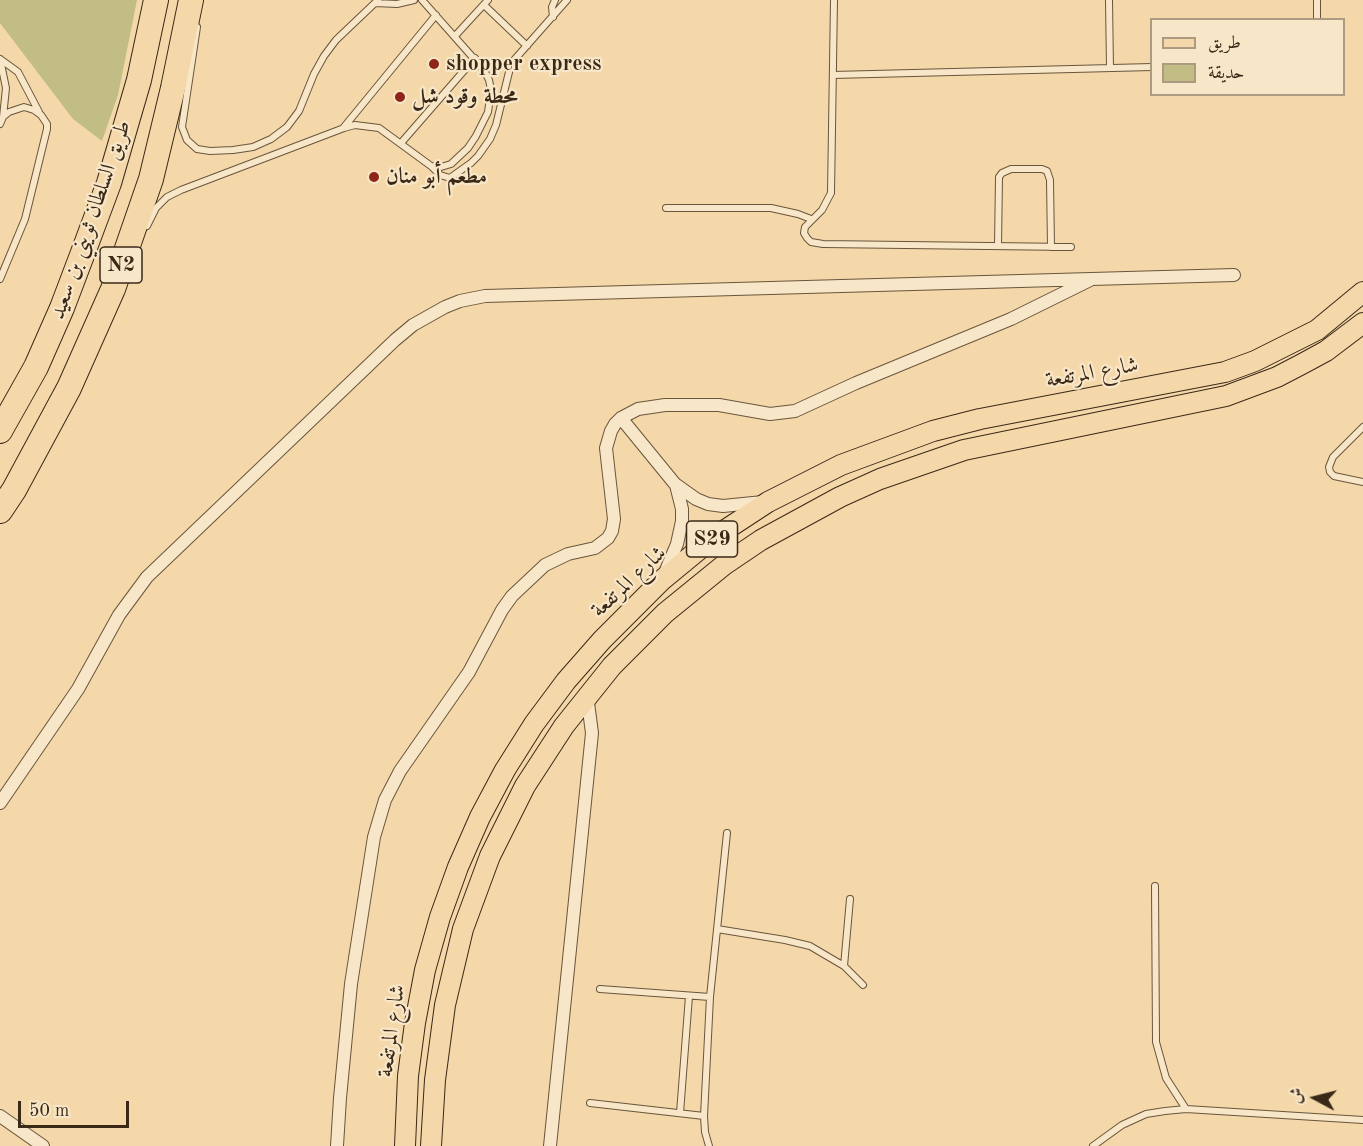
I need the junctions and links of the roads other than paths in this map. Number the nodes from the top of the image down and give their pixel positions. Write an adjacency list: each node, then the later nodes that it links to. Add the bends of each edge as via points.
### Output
1 (156, 0): 40 (highway, طريق السلطان ثويني بن سعيد / N2, via 139,80 95,223 36,367)
2 (414, 0): 9 (lane, via 398,4)
3 (422, 0): 12 (lane)
4 (555, 0): 13 (lane)
5 (567, 0): 13 (lane)
6 (834, 0): 21 (lane)
7 (1109, 0): 20 (lane)
8 (1317, 0): 14 (lane)
9 (377, 2): 11 (lane, via 324,56 299,111 286,127 253,147 210,152 197,149 187,140 182,127)
10 (486, 3): 15 (lane); 16 (lane)
11 (195, 7): 44 (highway, طريق السلطان ثويني بن سعيد / N2, via 151,179 112,289 76,380)
12 (436, 15): 15 (lane); 24 (lane)
13 (553, 17): 16 (lane)
14 (1317, 18)
15 (455, 36): 17 (lane)
16 (527, 46): 26 (lane, via 510,68 496,125 478,156 450,178)
17 (475, 58): 25 (lane); 26 (lane, via 489,80 488,112 459,157 451,164)
18 (0, 59): 22 (lane, via 18,72); 23 (lane, via 6,88)
19 (1150, 67): 20 (lane)
20 (1110, 68): 21 (lane)
21 (833, 75): 28 (lane, via 831,193 822,210)
22 (39, 113): 23 (lane, via 18,108); 34 (lane, via 47,129 41,160 24,219)
23 (1, 121)
24 (344, 128): 25 (lane, via 379,128); 29 (lane, via 181,190 156,208)
25 (401, 143): 26 (lane)
26 (431, 166)
27 (666, 208): 28 (lane, via 771,208)
28 (811, 219): 30 (lane, via 804,233 818,244)
29 (144, 232)
30 (998, 246): 31 (lane); 31 (lane, via 999,177 1006,170 1042,169 1050,180)
31 (1051, 247): 32 (lane)
32 (1071, 247)
33 (1233, 275): 35 (street)
34 (0, 279)
35 (1093, 279): 38 (street, via 1011,319 795,411 770,414 719,405 682,404 638,409); 47 (street, via 485,296 460,301 430,314 395,340 147,577 119,615 78,689)
36 (1363, 292): 43 (main road, شارع المرتفعة / S29, via 1317,330 1255,362 1225,372 933,431 841,465)
37 (1363, 323): 46 (main road, S29, via 1302,364 1226,396 964,450 840,497 761,540 694,588 637,640)
38 (621, 418): 42 (street); 64 (street, via 611,431 606,448 614,519 608,538 595,549 568,554 545,565 512,596 469,672 400,771 385,800 374,837 358,930 344,1041)
39 (1363, 427): 41 (lane, via 1333,457 1329,467 1334,476)
40 (0, 430)
41 (1363, 482)
42 (675, 484): 43 (street, via 708,504); 45 (street, via 682,522)
43 (768, 502): 45 (main road, شارع المرتفعة / S29, via 713,538)
44 (0, 511)
45 (662, 580): 65 (main road, شارع المرتفعة / S29, via 566,681 511,760 480,817 458,867 425,969 408,1076)
46 (587, 696): 66 (main road, S29, via 525,786 476,892 445,1005); 67 (street, via 592,733)
47 (0, 802)
48 (727, 833): 51 (lane)
49 (1155, 886): 58 (lane, via 1156,1042 1166,1078)
50 (849, 899): 52 (lane)
51 (717, 929): 52 (lane, via 798,942 822,951); 56 (lane)
52 (844, 966): 53 (lane)
53 (863, 985)
54 (600, 989): 55 (lane)
55 (690, 996): 56 (lane); 59 (lane)
56 (710, 997): 61 (lane)
57 (590, 1103): 59 (lane)
58 (1186, 1109): 62 (lane); 69 (lane, via 1146,1114)
59 (680, 1113): 61 (lane)
60 (0, 1116): 63 (street)
61 (704, 1116): 68 (lane)
62 (1363, 1120)
63 (43, 1146)
64 (337, 1146)
65 (405, 1146)
66 (431, 1146)
67 (550, 1146)
68 (709, 1146)
69 (1093, 1146)

